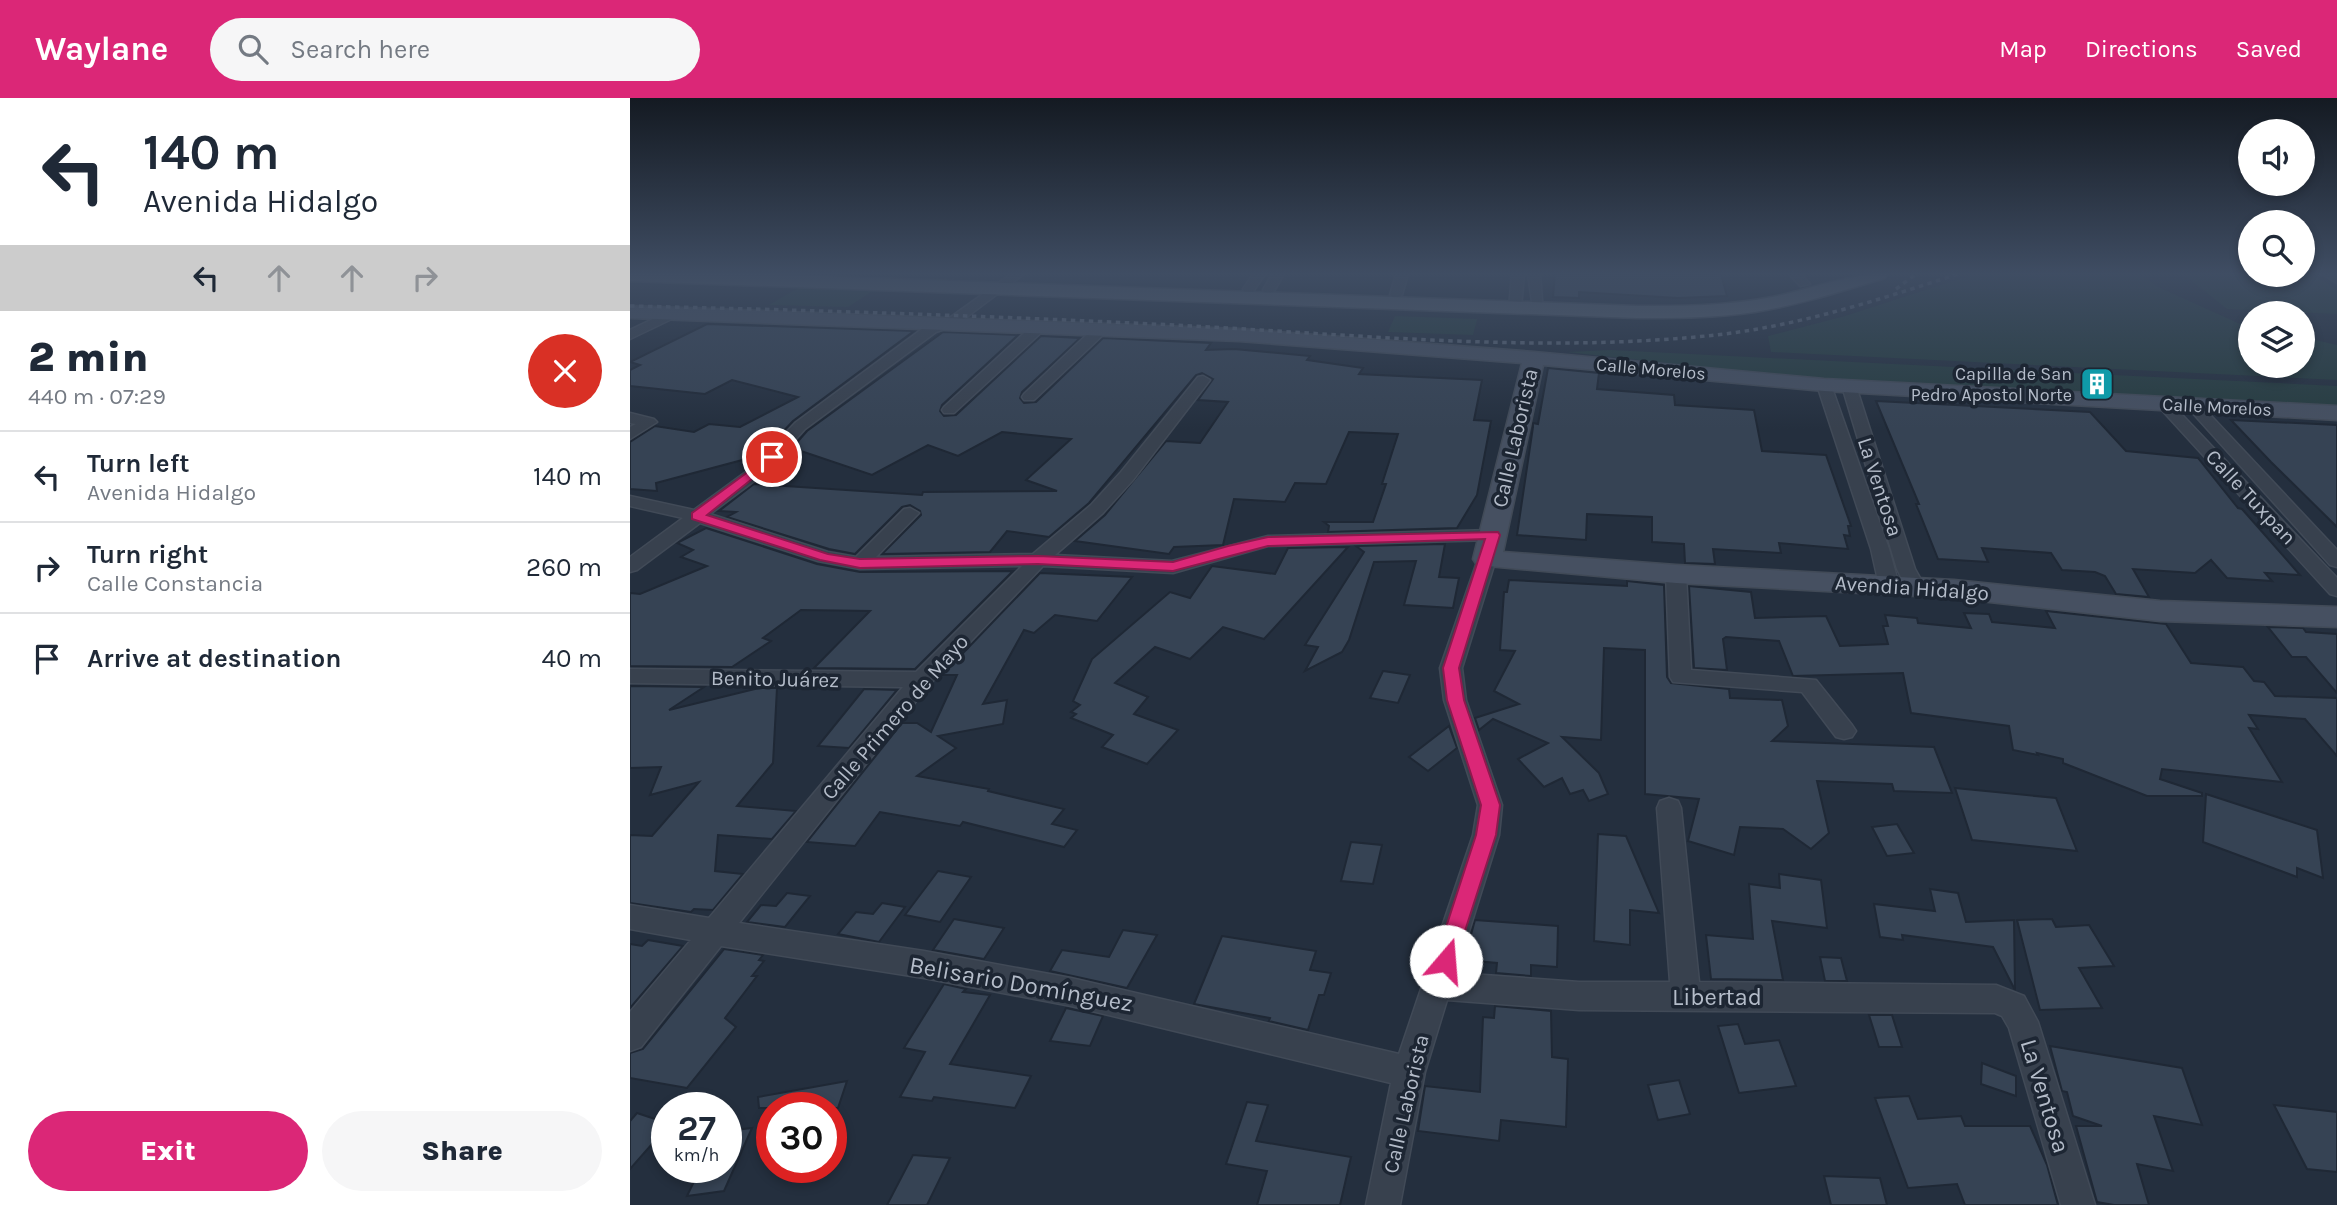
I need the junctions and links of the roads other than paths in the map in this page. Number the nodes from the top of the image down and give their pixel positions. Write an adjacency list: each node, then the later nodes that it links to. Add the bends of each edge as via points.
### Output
1 (649, 326): 6 (street)
2 (929, 326): 20 (street, via 800,426 760,469)
3 (1016, 326): 4 (street, Calle Morelos)
4 (1039, 327): 5 (street, Calle Morelos); 14 (street)
5 (1101, 329): 7 (street, Calle Morelos); 11 (street)
6 (630, 335)
7 (1534, 358): 9 (street, Calle Morelos); 21 (street, Calle Laborista)
8 (1203, 380): 22 (street, Calle Primero de Mayo, via 1120,484)
9 (1824, 385): 10 (street, Calle Morelos); 27 (street, La Ventosa)
10 (1849, 386): 12 (street, Calle Morelos); 27 (street, La Ventosa)
11 (1029, 397)
12 (2164, 404): 13 (street, Calle Morelos); 28 (street, Calle Tuxpan)
13 (2194, 406): 15 (street, Calle Morelos); 23 (street, Calle Tuxpan)
14 (948, 410)
15 (2337, 413)
16 (630, 418): 17 (street, via 649,422)
17 (630, 433)
18 (630, 501): 20 (street)
19 (911, 513): 24 (street)
20 (697, 516): 24 (street, via 825,557); 25 (street)
21 (1491, 547): 22 (street, via 1268,541 1173,567); 26 (street, Avendia Hidalgo); 27 (street, Avendia Hidalgo); 37 (street, Calle Laborista, via 1451,668 1455,700 1490,805 1486,835)
22 (1038, 560): 24 (street); 32 (street, Calle Primero de Mayo)
23 (2337, 561)
24 (860, 563)
25 (630, 566)
26 (1675, 574): 27 (street, Avendia Hidalgo); 33 (street, via 1681,677 1808,685)
27 (1899, 577): 29 (street, Avendia Hidalgo); 30 (street, Avendia Hidalgo, via 2160,611)
28 (2337, 590)
29 (2337, 606)
30 (2337, 617)
31 (630, 676): 32 (street, Benito Juárez)
32 (921, 680): 36 (street, Calle Primero de Mayo)
33 (1844, 731)
34 (1669, 808): 38 (street)
35 (630, 916): 36 (street, Belisario Domínguez)
36 (715, 933): 40 (street, Calle Primero de Mayo); 41 (street, Belisario Domínguez, via 1019,981 1188,1016)
37 (1438, 986): 38 (street, Libertad); 41 (street, Calle Laborista)
38 (1686, 998): 39 (street, Libertad)
39 (1996, 999): 43 (street, La Ventosa, via 2013,1006 2023,1022)
40 (630, 1036)
41 (1409, 1072): 42 (street, Calle Laborista)
42 (1383, 1205)
43 (2078, 1205)

